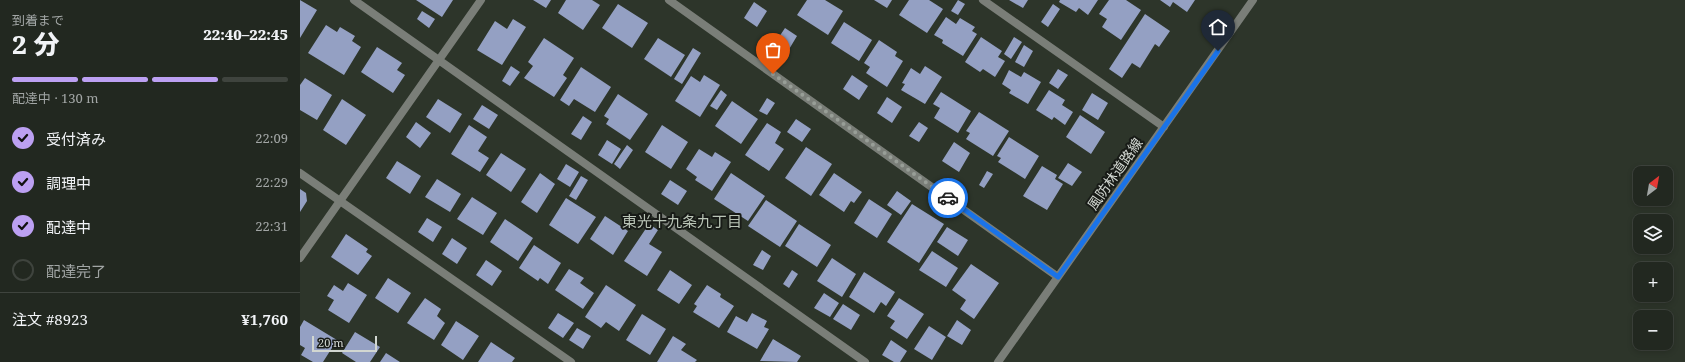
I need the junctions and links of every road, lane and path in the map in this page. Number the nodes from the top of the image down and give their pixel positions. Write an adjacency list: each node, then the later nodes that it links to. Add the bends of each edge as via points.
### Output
1 (354, 0): 6 (street)
2 (481, 0): 6 (street)
3 (669, 0): 11 (street)
4 (983, 0): 7 (street)
5 (1253, 0): 7 (street, 風防林道路線)
6 (439, 60): 9 (street); 13 (street)
7 (1164, 127): 11 (street, 風防林道路線)
8 (300, 173): 9 (street)
9 (340, 202): 10 (street); 12 (street)
10 (300, 258)
11 (1058, 277): 14 (street, 風防林道路線)
12 (571, 362)
13 (866, 362)
14 (998, 362)

